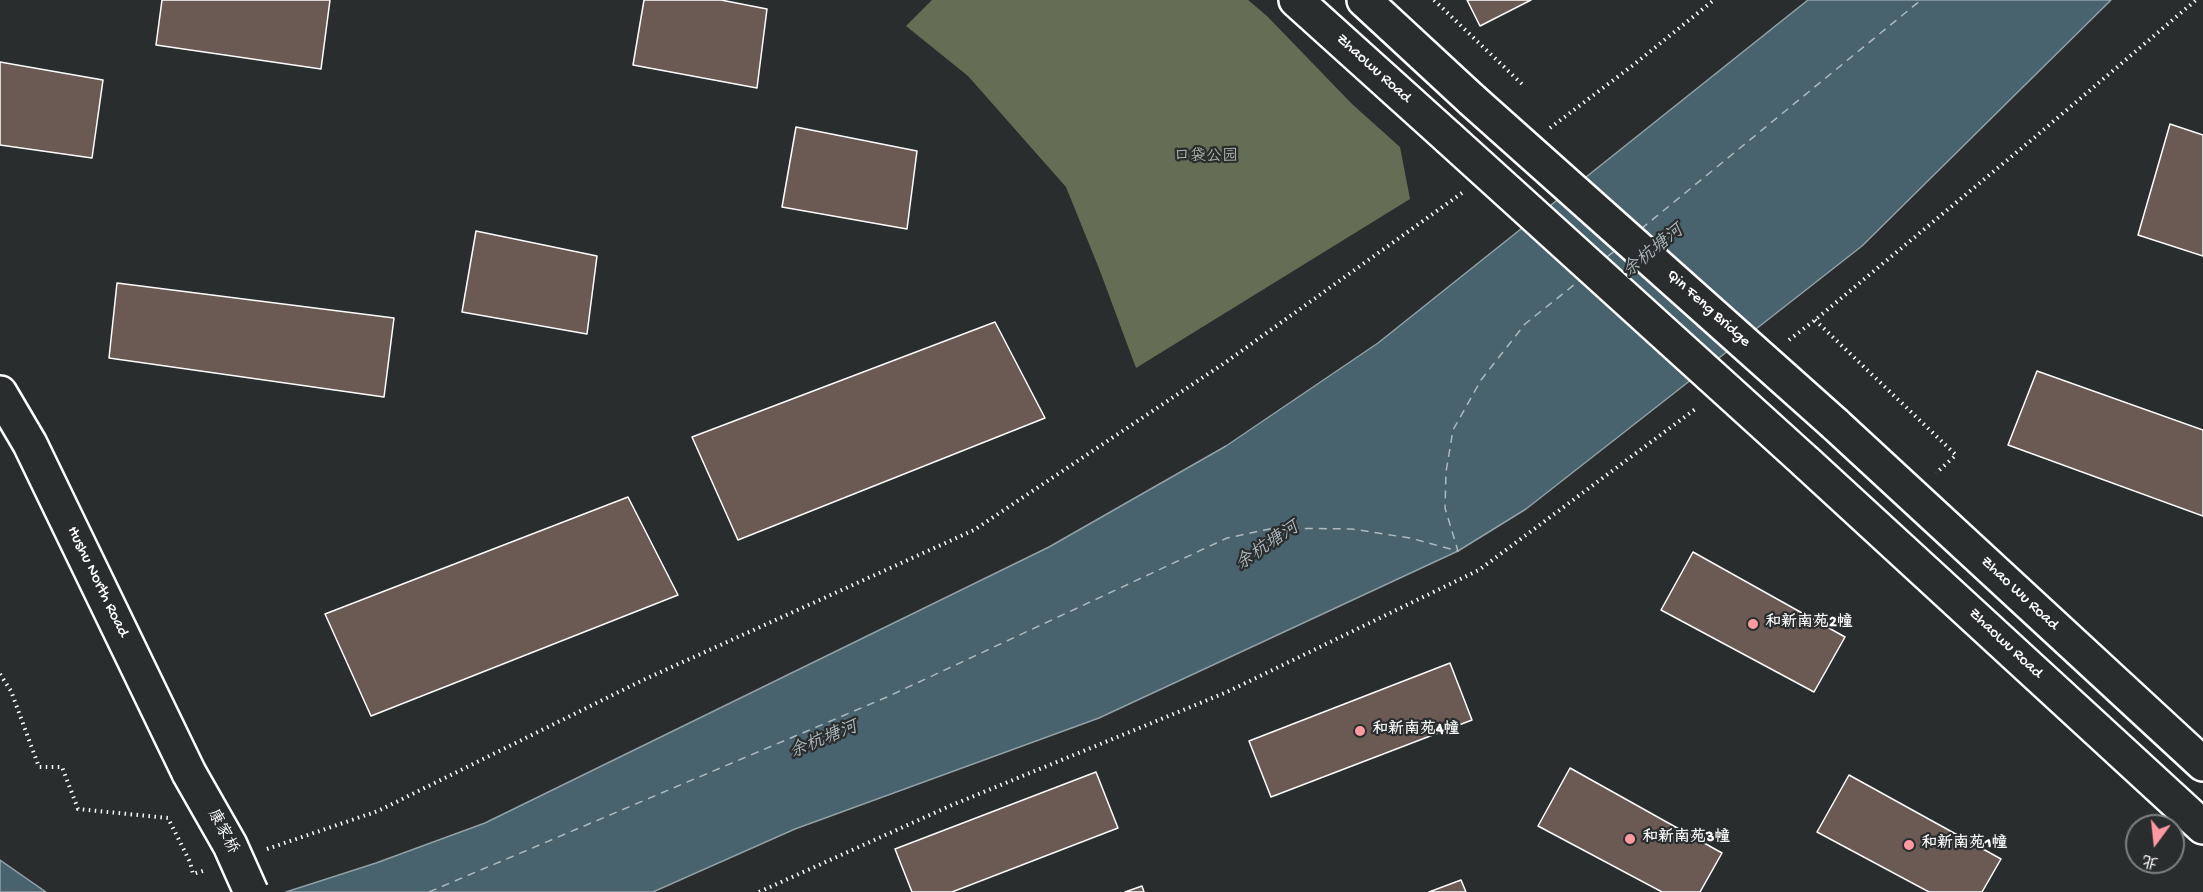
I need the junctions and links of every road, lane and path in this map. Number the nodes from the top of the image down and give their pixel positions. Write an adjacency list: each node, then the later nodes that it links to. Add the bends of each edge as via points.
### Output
1 (1296, 0): 18 (main road, Zhaowu Road, bridge)
2 (1364, 0): 13 (main road, Qin Feng Bridge, bridge)
3 (1434, 0): 6 (path)
4 (1714, 0): 7 (path)
5 (2196, 0): 9 (path)
6 (1523, 85)
7 (1547, 130)
8 (1471, 187): 19 (path, via 1226,362 974,530 641,681 378,811)
9 (1815, 320): 10 (path); 14 (path, via 1956,455 1935,474)
10 (1788, 341)
11 (0, 393): 17 (main road, Hushu North Road, via 30,444)
12 (1704, 403): 22 (path, via 1479,570 1227,692 952,805)
13 (1835, 424): 16 (main road, Zhao Wu Road)
14 (1927, 466)
15 (0, 674): 20 (path, via 11,692 39,767 62,767 78,809 168,818 193,874)
16 (2203, 764)
17 (189, 773): 21 (main road, 康家桥, bridge, via 231,845)
18 (2203, 827)
19 (258, 852)
20 (215, 867)
21 (251, 892)
22 (759, 892)

